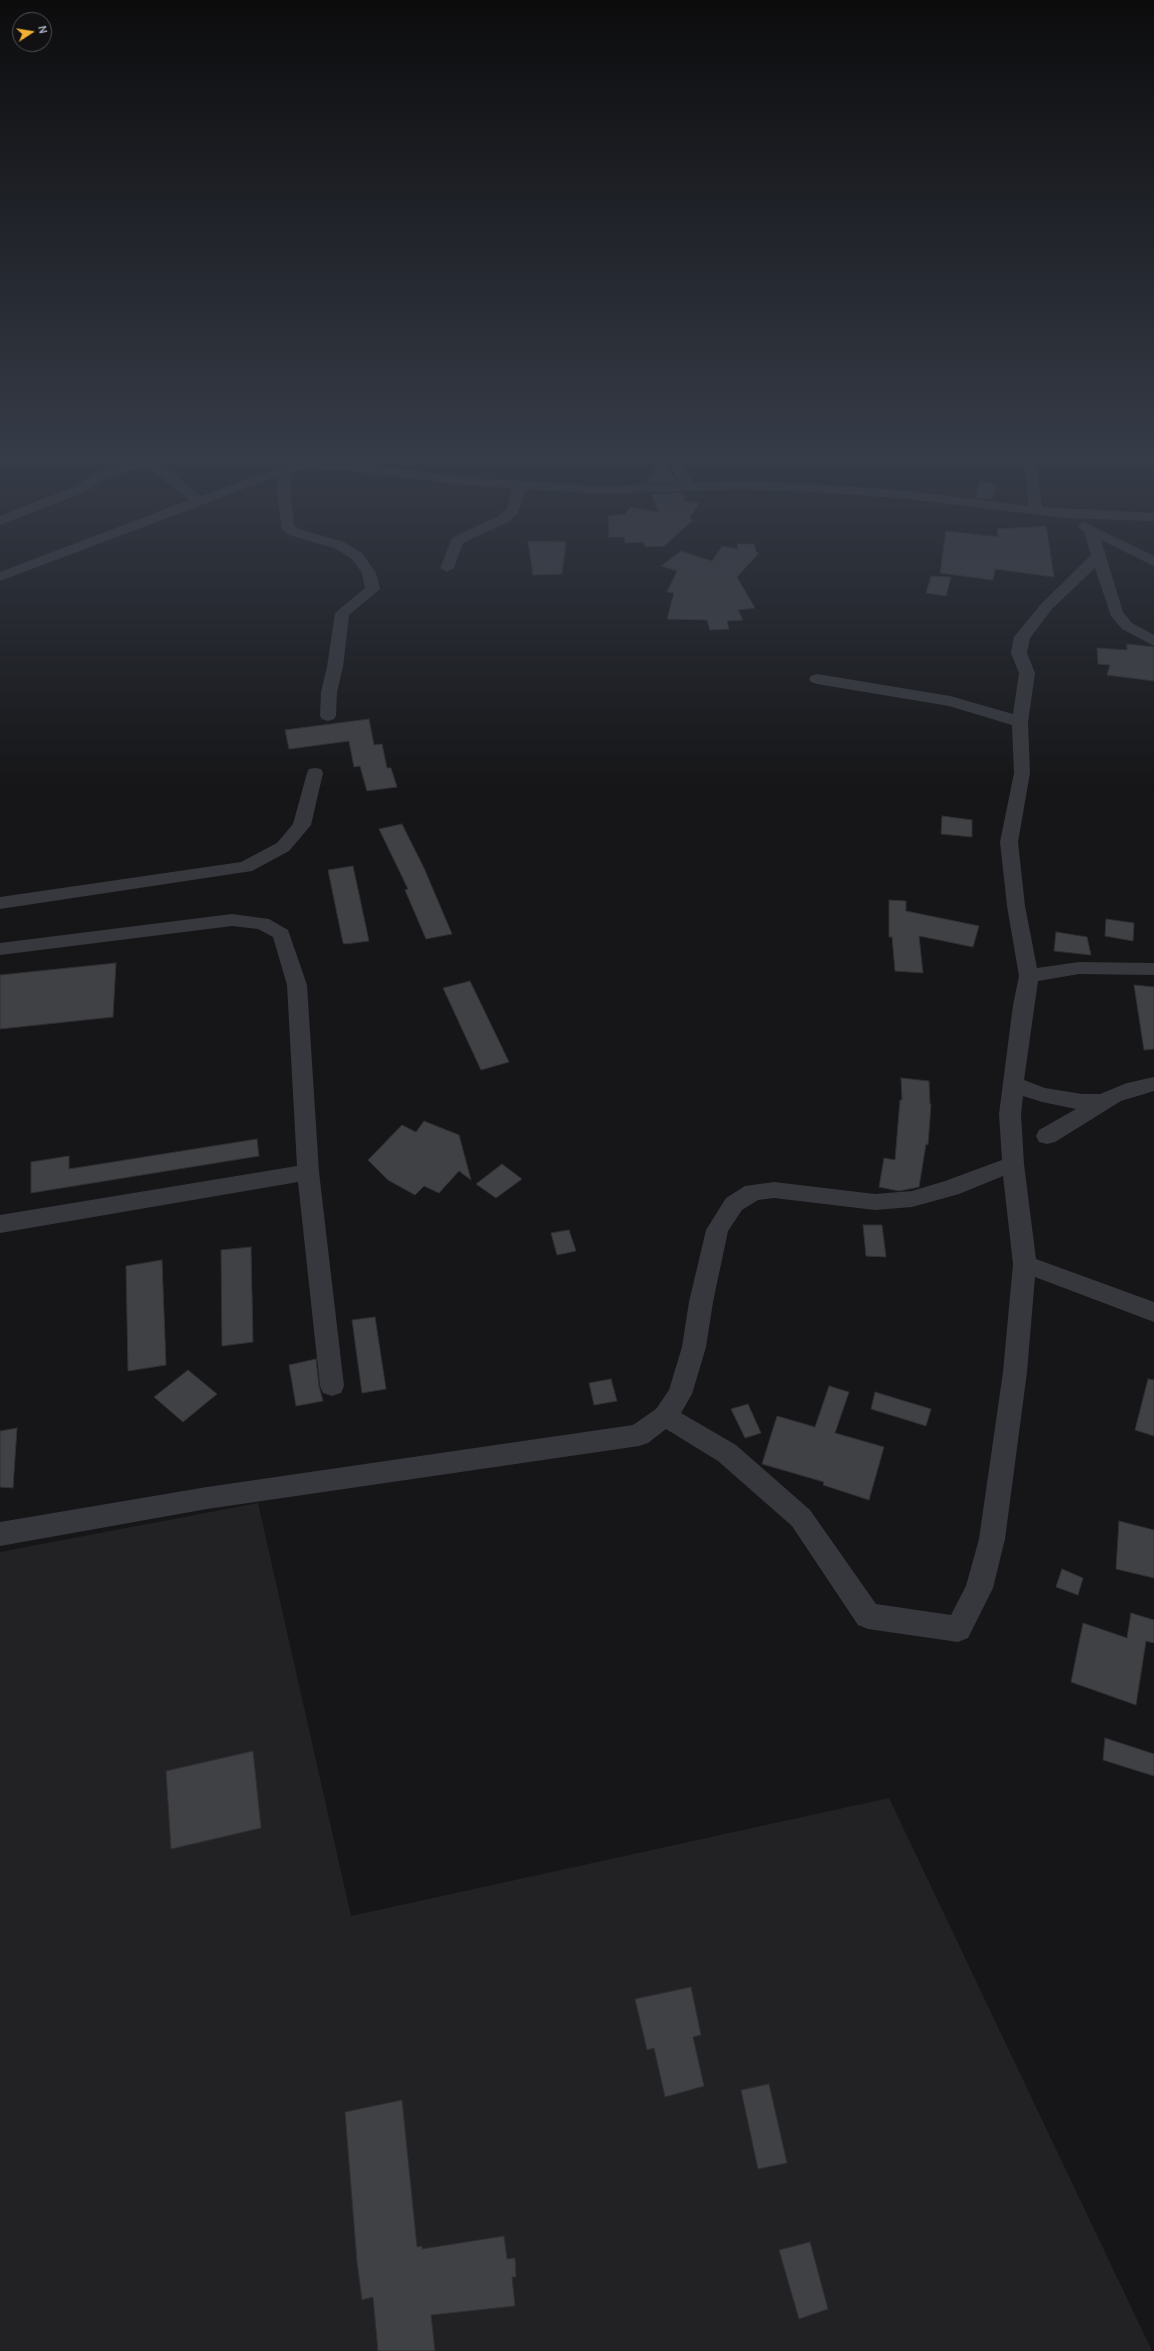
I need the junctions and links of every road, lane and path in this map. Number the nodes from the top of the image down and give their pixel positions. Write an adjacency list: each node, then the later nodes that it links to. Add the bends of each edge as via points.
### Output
1 (369, 573): 6 (street, via 373,589 342,613 329,692)
2 (1082, 573): 7 (street, via 1047,606 1022,636 1019,652 1027,673)
3 (1104, 573): 4 (street, via 1116,613 1127,626)
4 (1154, 641)
5 (817, 679): 7 (street, via 950,701)
6 (328, 716)
7 (1020, 722): 12 (street, via 1022,773 1009,842 1016,906)
8 (315, 773): 9 (street, via 302,825 283,847 246,867)
9 (0, 903)
10 (0, 949): 18 (street, via 232,920 262,922 281,934 297,986)
11 (1154, 969): 12 (street, via 1079,968)
12 (1029, 976): 13 (street)
13 (1013, 1084): 15 (street, via 1030,1092 1055,1098); 17 (street, via 1010,1114)
14 (1154, 1084): 15 (street, via 1134,1088)
15 (1103, 1102): 16 (street)
16 (1047, 1136)
17 (1013, 1164): 20 (street); 23 (street, via 951,1188 912,1199 875,1202 774,1190 753,1192 734,1204 717,1230 694,1347 680,1394)
18 (308, 1172): 19 (street); 22 (street)
19 (0, 1224)
20 (1025, 1264): 21 (street); 23 (street, via 1015,1372 992,1539 979,1588 958,1629 868,1616 801,1518 727,1453)
21 (1154, 1312)
22 (332, 1386)
23 (665, 1416): 24 (street, via 639,1435 607,1441 207,1498)
24 (0, 1534)

